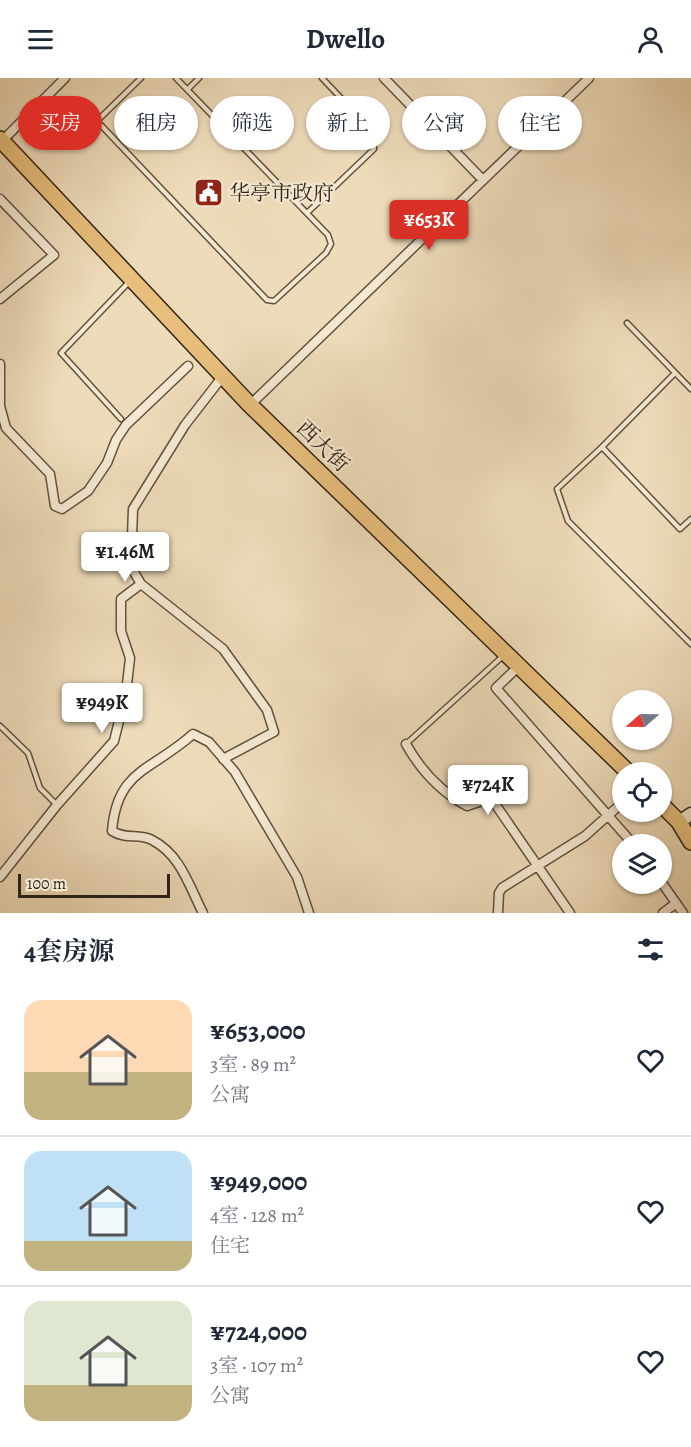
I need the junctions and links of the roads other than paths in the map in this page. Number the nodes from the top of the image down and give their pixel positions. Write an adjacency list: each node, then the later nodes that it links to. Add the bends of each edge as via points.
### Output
1 (65, 78): 9 (street)
2 (141, 78): 12 (lane, via 97,121 267,300 274,301 331,244)
3 (176, 78): 8 (lane)
4 (199, 78): 8 (lane)
5 (322, 78): 12 (lane, via 374,133 376,142 374,149)
6 (384, 78): 10 (street)
7 (589, 78): 10 (street)
8 (188, 89): 12 (lane)
9 (1, 140): 13 (highway, 西大街)
10 (483, 180): 23 (street)
11 (0, 200): 14 (street, via 54,255)
12 (308, 212)
13 (132, 279): 19 (highway, 西大街); 24 (lane, via 61,352)
14 (0, 299)
15 (627, 323): 18 (lane)
16 (0, 364): 17 (street, via 0,406 6,428 50,474 51,496 55,506 62,509 88,491 126,425)
17 (188, 366)
18 (675, 373): 21 (lane); 25 (lane)
19 (223, 376): 23 (highway, 西大街); 27 (street, via 185,424 133,509 131,567)
20 (691, 377): 21 (lane)
21 (685, 383): 22 (lane)
22 (691, 389)
23 (250, 405): 29 (highway, 西大街)
24 (121, 419)
25 (602, 447): 26 (lane, via 680,529); 28 (lane, via 557,489 568,521)
26 (691, 519)
27 (141, 584): 33 (street, via 222,649 267,710 274,732); 35 (street, via 121,599 121,632 130,658 114,741)
28 (691, 644)
29 (506, 654): 30 (highway, 西大街); 32 (lane)
30 (519, 666): 34 (highway, 西大街); 37 (street, via 496,688)
31 (0, 726): 35 (lane, via 28,753 40,788)
32 (405, 744): 41 (street, via 420,768 454,799 467,806 492,798)
33 (223, 759): 45 (street, via 209,742 193,734 122,788 113,818 112,831 122,838 151,839 177,859); 46 (street, via 235,772 297,877)
34 (618, 762)
35 (57, 805): 42 (street)
36 (612, 812): 37 (street)
37 (608, 816): 39 (street); 41 (street, via 585,836)
38 (685, 818): 40 (highway)
39 (624, 834)
40 (691, 842)
41 (537, 866): 47 (street, via 502,888); 48 (street)
42 (0, 877)
43 (669, 894): 44 (street)
44 (675, 904): 49 (street); 50 (street)
45 (203, 913)
46 (309, 913)
47 (498, 913)
48 (570, 913)
49 (663, 913)
50 (682, 913)

